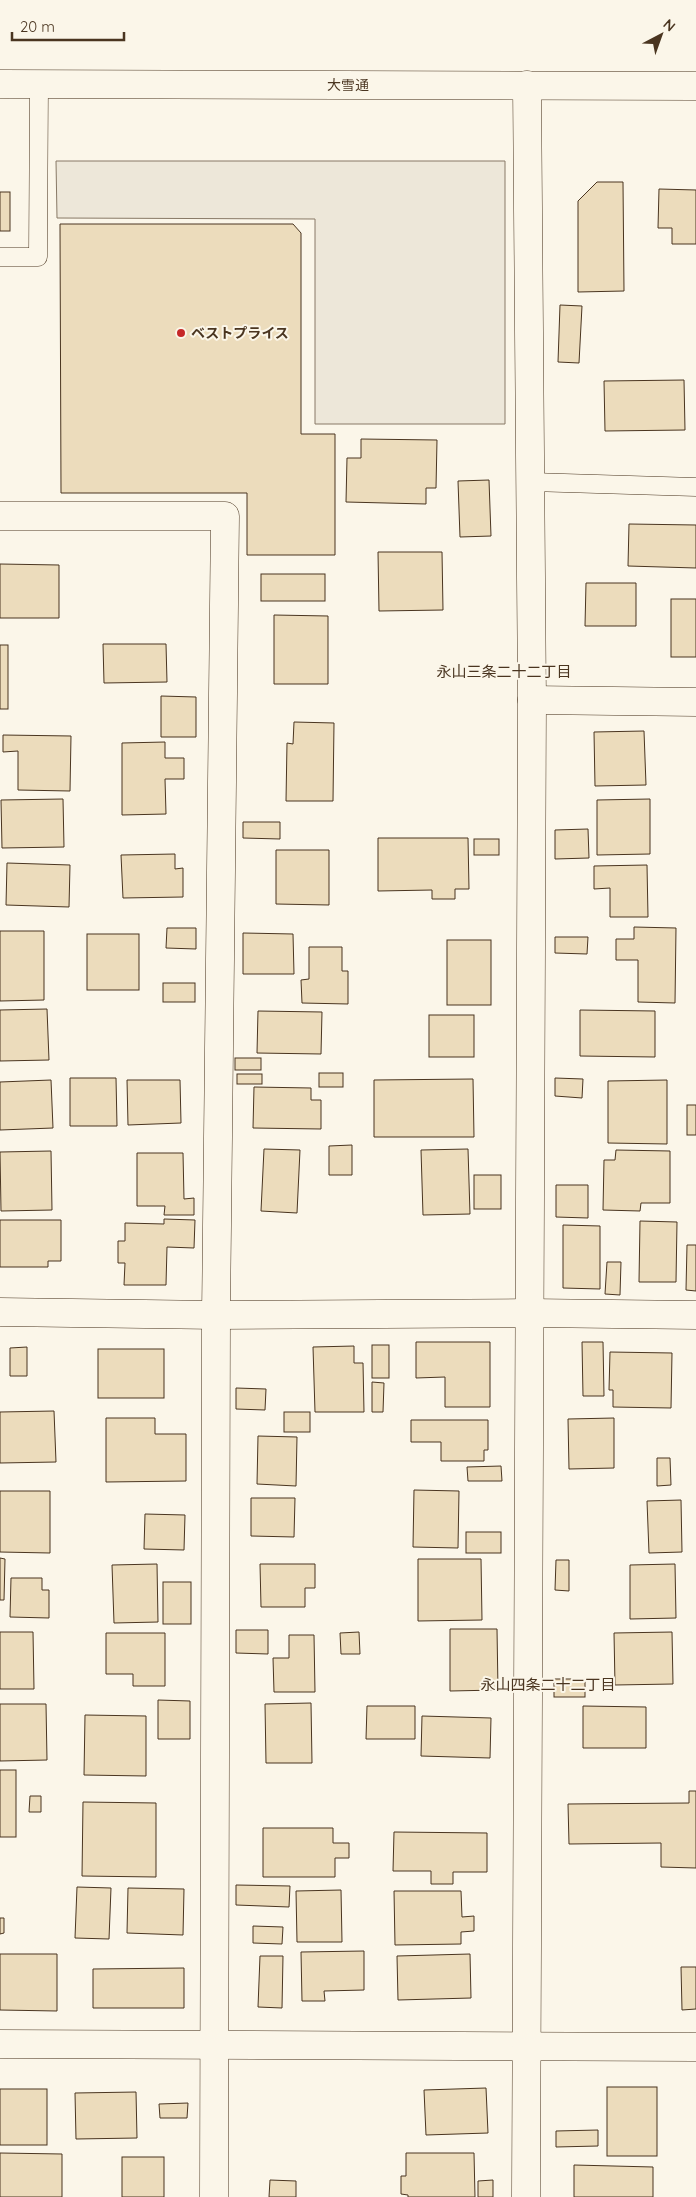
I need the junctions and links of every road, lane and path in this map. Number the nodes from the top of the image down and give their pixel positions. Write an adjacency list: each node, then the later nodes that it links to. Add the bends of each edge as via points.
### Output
1 (0, 84): 2 (main road, 大雪通)
2 (39, 84): 3 (main road, 大雪通); 5 (lane, via 38,258)
3 (527, 85): 4 (main road, 大雪通); 6 (main road)
4 (696, 86)
5 (0, 257)
6 (530, 482): 7 (lane); 9 (main road)
7 (696, 487)
8 (0, 516): 14 (main road, via 225,516)
9 (532, 700): 10 (main road); 12 (main road)
10 (696, 702)
11 (0, 1312): 14 (main road)
12 (531, 1313): 13 (main road); 14 (main road); 17 (main road)
13 (696, 1314)
14 (216, 1315): 16 (main road)
15 (0, 2044): 16 (main road)
16 (214, 2044): 17 (main road); 19 (main road)
17 (526, 2046): 18 (main road); 20 (main road)
18 (696, 2047)
19 (214, 2197)
20 (526, 2197)

